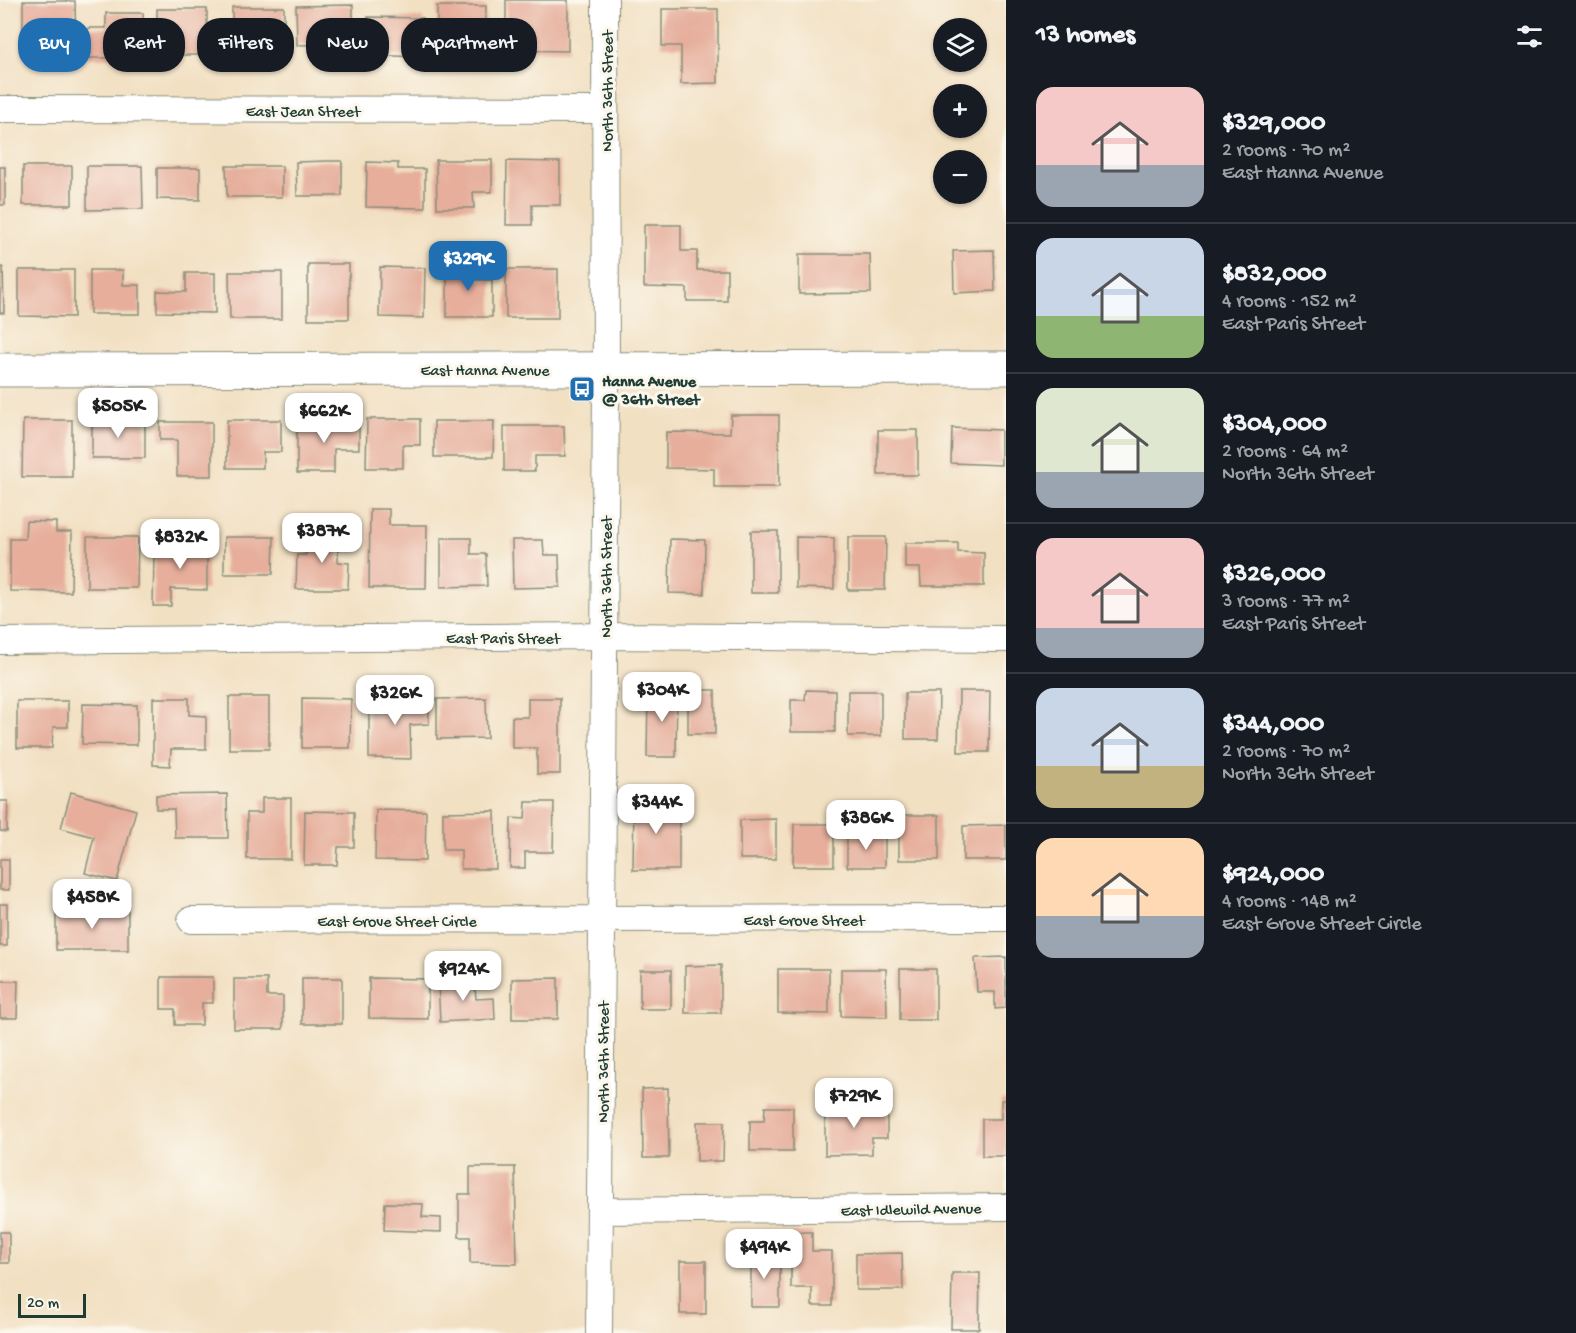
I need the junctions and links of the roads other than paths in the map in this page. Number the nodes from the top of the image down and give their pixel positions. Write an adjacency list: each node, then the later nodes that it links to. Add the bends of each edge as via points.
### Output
1 (606, 0): 3 (street, North 36th Street)
2 (0, 109): 3 (street, East Jean Street)
3 (605, 110): 4 (street, North 36th Street)
4 (606, 368): 5 (street, East Hanna Avenue); 6 (street, East Hanna Avenue); 7 (street, North 36th Street)
5 (1006, 368)
6 (0, 370)
7 (605, 636): 8 (street, East Paris Street); 9 (street, East Paris Street); 11 (street, North 36th Street)
8 (1006, 639)
9 (0, 641)
10 (1006, 918): 11 (street, East Grove Street)
11 (603, 919): 12 (street, East Grove Street Circle); 14 (street, North 36th Street)
12 (191, 920)
13 (1006, 1207): 14 (street, East Idlewild Avenue)
14 (600, 1211): 15 (street, North 36th Street)
15 (599, 1333)

